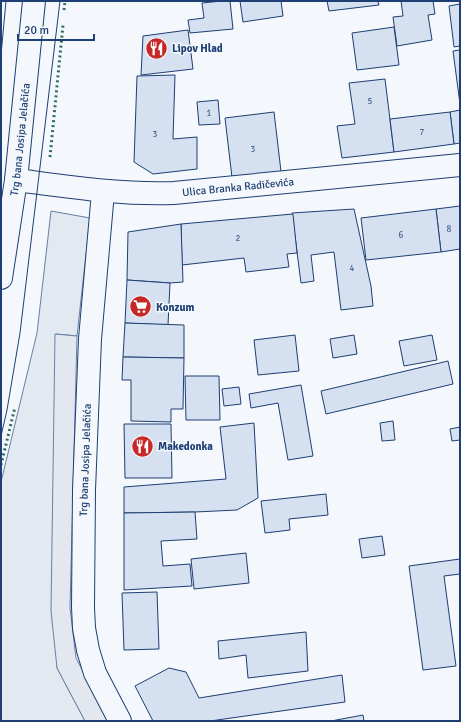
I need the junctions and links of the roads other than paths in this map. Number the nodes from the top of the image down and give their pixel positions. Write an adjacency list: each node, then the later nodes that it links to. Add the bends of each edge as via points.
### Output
1 (34, 1): 3 (street, Trg bana Josipa Jelačića)
2 (460, 165): 4 (street, Ulica Branka Radičevića, via 174,193)
3 (16, 180): 4 (street, Ulica Branka Radičevića); 5 (street, Trg bana Josipa Jelačića)
4 (103, 192): 6 (street, Trg bana Josipa Jelačića, via 90,339 84,490 83,607 84,628 95,673)
5 (1, 278)
6 (120, 721)

